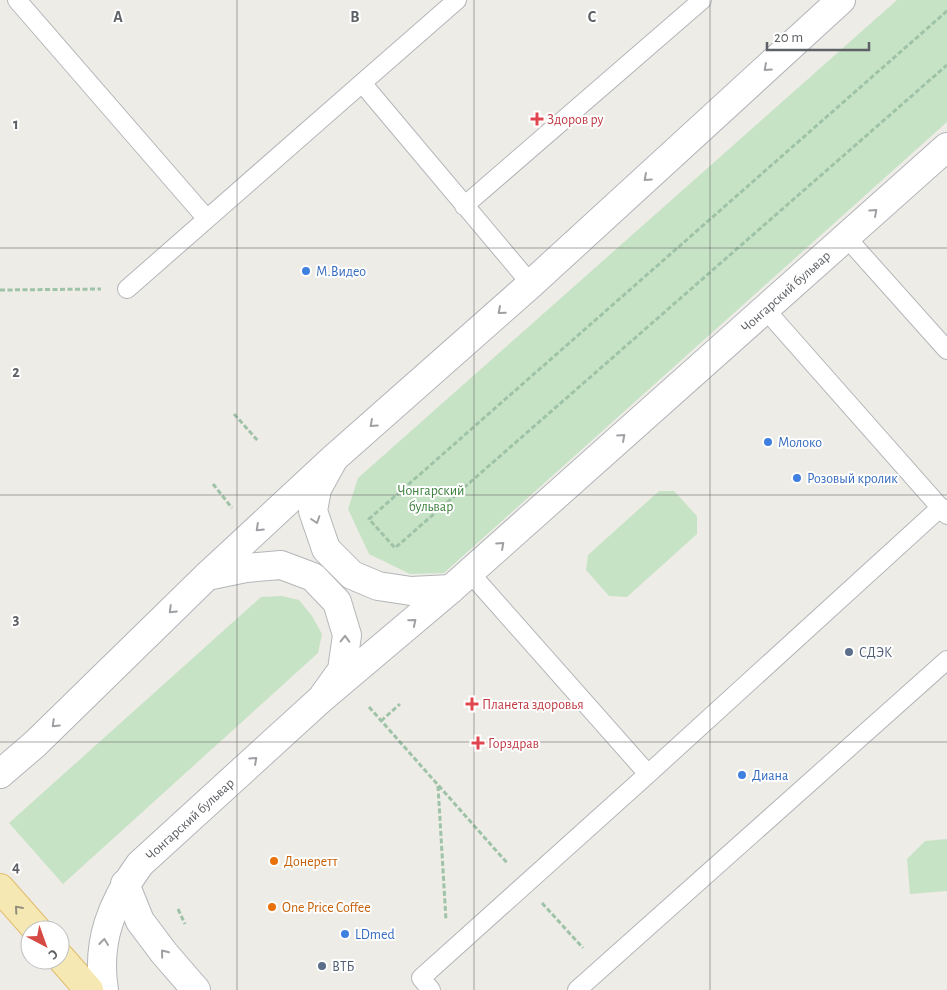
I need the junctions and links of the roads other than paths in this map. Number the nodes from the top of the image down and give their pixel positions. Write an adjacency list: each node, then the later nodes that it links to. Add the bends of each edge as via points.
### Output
1 (17, 0): 8 (lane)
2 (457, 0): 5 (lane)
3 (702, 0): 7 (lane)
4 (841, 0): 10 (main road, one-way to 10)
5 (362, 83): 7 (lane); 8 (lane)
6 (947, 147): 9 (main road, Чонгарский бульвар, one-way to 6)
7 (464, 206): 10 (lane)
8 (208, 218): 11 (lane)
9 (846, 237): 12 (main road, Чонгарский бульвар); 13 (lane)
10 (531, 284): 14 (main road, one-way to 14)
11 (127, 289)
12 (765, 309): 15 (lane); 17 (main road, Чонгарский бульвар, one-way to 12)
13 (947, 350)
14 (333, 459): 16 (main road, one-way to 16); 17 (main road, one-way to 17, via 317,489 313,511 326,548 352,575 378,586 411,591)
15 (944, 511): 21 (lane)
16 (207, 576): 19 (main road, one-way to 16, via 342,670 347,635 337,602 313,577 281,565); 20 (main road, one-way to 20, via 34,744)
17 (460, 581): 19 (main road, Чонгарский бульвар, one-way to 17); 21 (lane)
18 (947, 660): 30 (lane)
19 (322, 698): 22 (main road, Чонгарский бульвар, one-way to 19, via 140,864)
20 (1, 771)
21 (648, 774): 29 (lane, via 420,978)
22 (125, 884): 27 (main road, Чонгарский бульвар, one-way to 22, via 101,969 106,930); 28 (main road, one-way to 22, via 140,920)
23 (0, 888): 24 (main road, one-way to 23)
24 (28, 920)
25 (70, 968): 26 (main road)
26 (89, 990)
27 (104, 990)
28 (196, 990)
29 (432, 990)
30 (577, 990)

